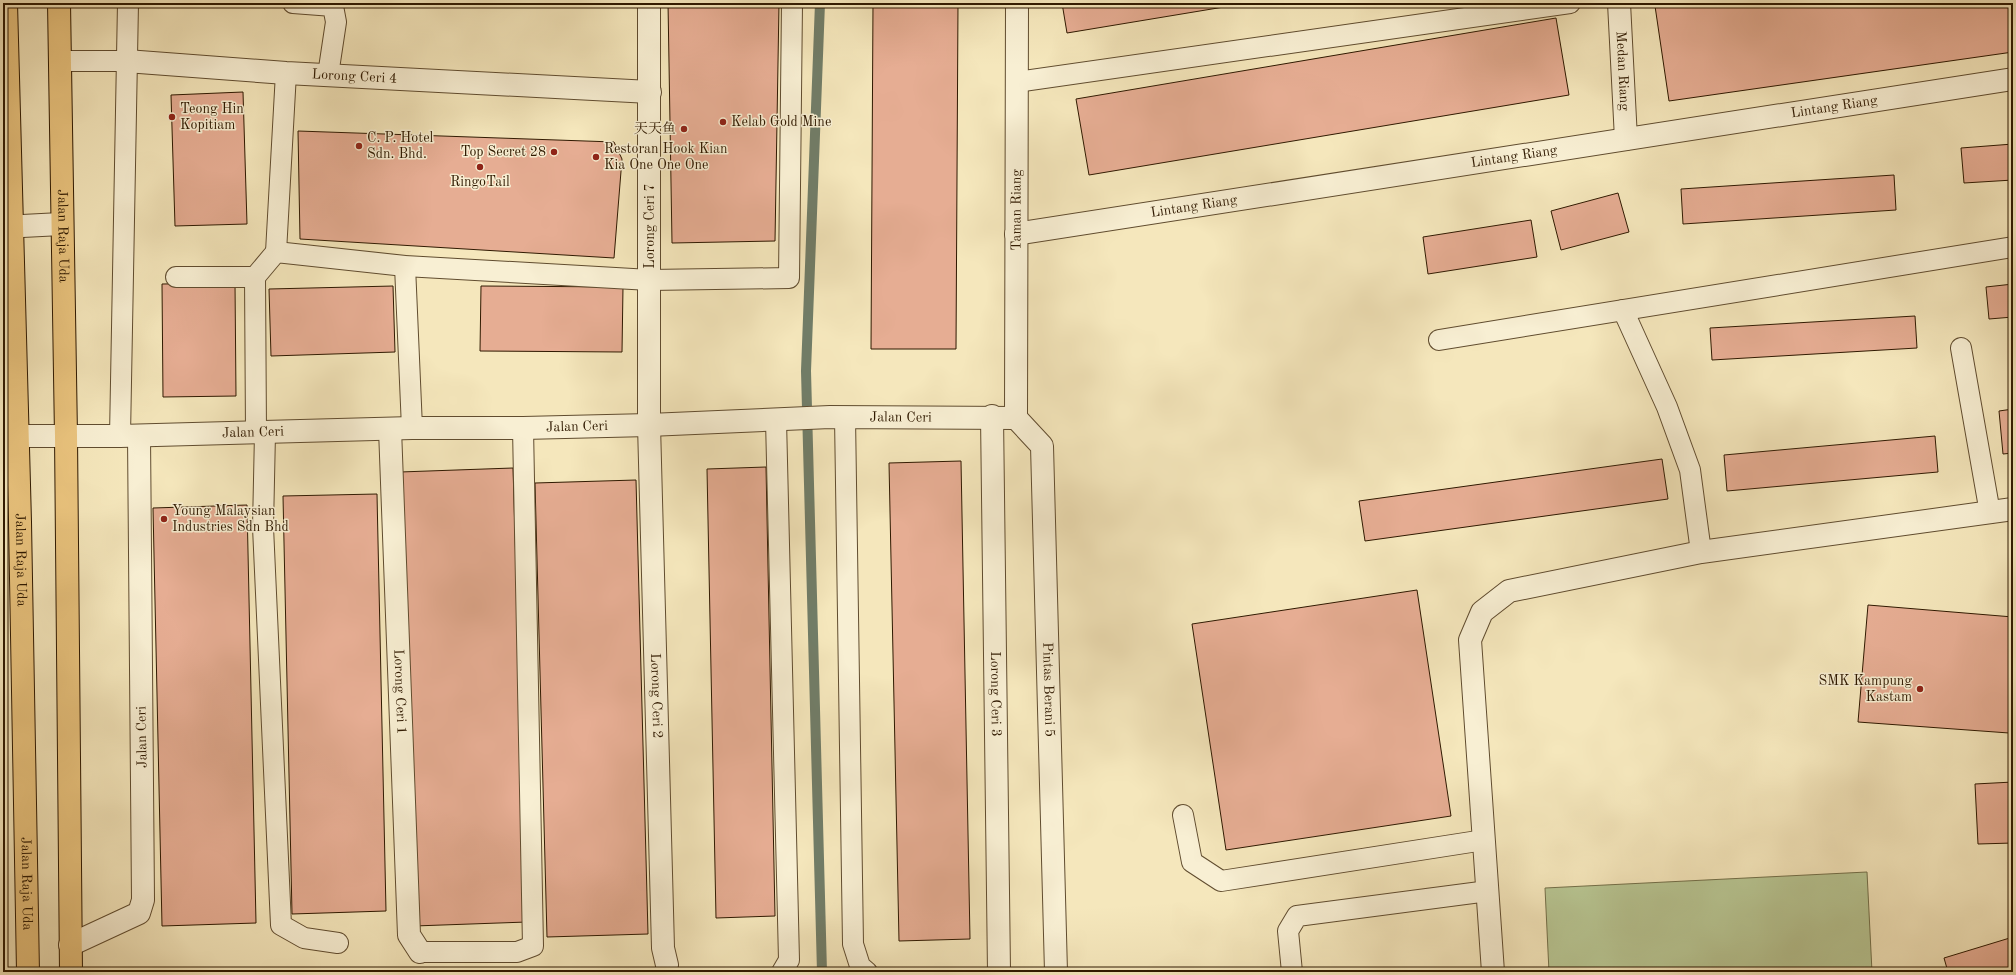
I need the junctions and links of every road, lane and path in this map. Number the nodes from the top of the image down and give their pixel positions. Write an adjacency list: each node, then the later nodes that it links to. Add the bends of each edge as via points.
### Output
1 (6, 3): 19 (main road, Jalan Raja Uda)
2 (58, 3): 10 (main road, Jalan Raja Uda)
3 (128, 3): 11 (lane)
4 (293, 3): 13 (lane, via 332,6 336,22)
5 (649, 3): 16 (street, Lorong Ceri 7)
6 (792, 3): 26 (lane, via 789,278)
7 (1017, 3): 15 (street, Taman Riang)
8 (1570, 3): 15 (lane)
9 (1619, 3): 17 (street, Medan Riang)
10 (59, 61): 11 (lane, Lorong Ceri 4); 18 (main road, Jalan Raja Uda)
11 (126, 62): 12 (street, Lorong Ceri 4); 41 (lane)
12 (286, 73): 13 (street, Lorong Ceri 4); 22 (lane)
13 (328, 76): 16 (street, Lorong Ceri 4)
14 (2013, 79): 17 (street, Lintang Riang)
15 (1016, 82): 20 (street, Taman Riang)
16 (650, 92): 26 (street, Lorong Ceri 7)
17 (1626, 140): 20 (street, Lintang Riang)
18 (61, 224): 19 (street); 40 (main road, Jalan Raja Uda)
19 (7, 226): 39 (main road, Jalan Raja Uda)
20 (1016, 234): 32 (street, Taman Riang)
21 (2013, 247): 27 (lane)
22 (276, 252): 23 (lane); 25 (lane)
23 (405, 266): 26 (lane); 35 (lane)
24 (176, 277): 25 (lane)
25 (255, 277): 38 (lane)
26 (650, 280): 34 (street, Lorong Ceri 7)
27 (1623, 310): 28 (lane); 44 (lane, via 1667,407 1690,470)
28 (1439, 340)
29 (1962, 348): 43 (lane)
30 (992, 416): 31 (street, Jalan Ceri); 32 (street, Jalan Ceri); 56 (street, Lorong Ceri 3)
31 (837, 417): 33 (street, Jalan Ceri); 55 (lane, via 853,944 860,966)
32 (1016, 418): 57 (street, Pintas Berani 5, via 1042,446)
33 (783, 420): 34 (street, Jalan Ceri); 54 (lane, via 789,960)
34 (649, 425): 36 (street, Jalan Ceri); 51 (street, Lorong Ceri 2, via 663,948)
35 (412, 428): 36 (street, Jalan Ceri); 37 (street, Jalan Ceri)
36 (523, 428): 50 (lane, via 533,946 517,952)
37 (390, 429): 38 (street, Jalan Ceri); 50 (street, Lorong Ceri 1, via 409,935)
38 (260, 433): 41 (street, Jalan Ceri); 48 (lane, via 281,925 304,938)
39 (18, 436): 40 (street, Jalan Ceri); 52 (main road, Jalan Raja Uda)
40 (66, 436): 41 (street, Jalan Ceri); 49 (main road, Jalan Raja Uda)
41 (130, 436): 49 (street, Jalan Ceri, via 143,900 139,913)
42 (2013, 510): 43 (street)
43 (1990, 512): 44 (street)
44 (1702, 552): 46 (street, via 1509,591 1482,612 1470,640)
45 (1183, 815): 46 (lane, via 1192,862 1221,881)
46 (1484, 840): 47 (street)
47 (1488, 891): 58 (lane, via 1297,916 1288,931); 59 (street)
48 (338, 943)
49 (70, 945): 53 (main road, Jalan Raja Uda)
50 (420, 952)
51 (670, 969)
52 (28, 972)
53 (71, 972)
54 (782, 972)
55 (867, 972)
56 (999, 972)
57 (1056, 972)
58 (1292, 972)
59 (1493, 972)

